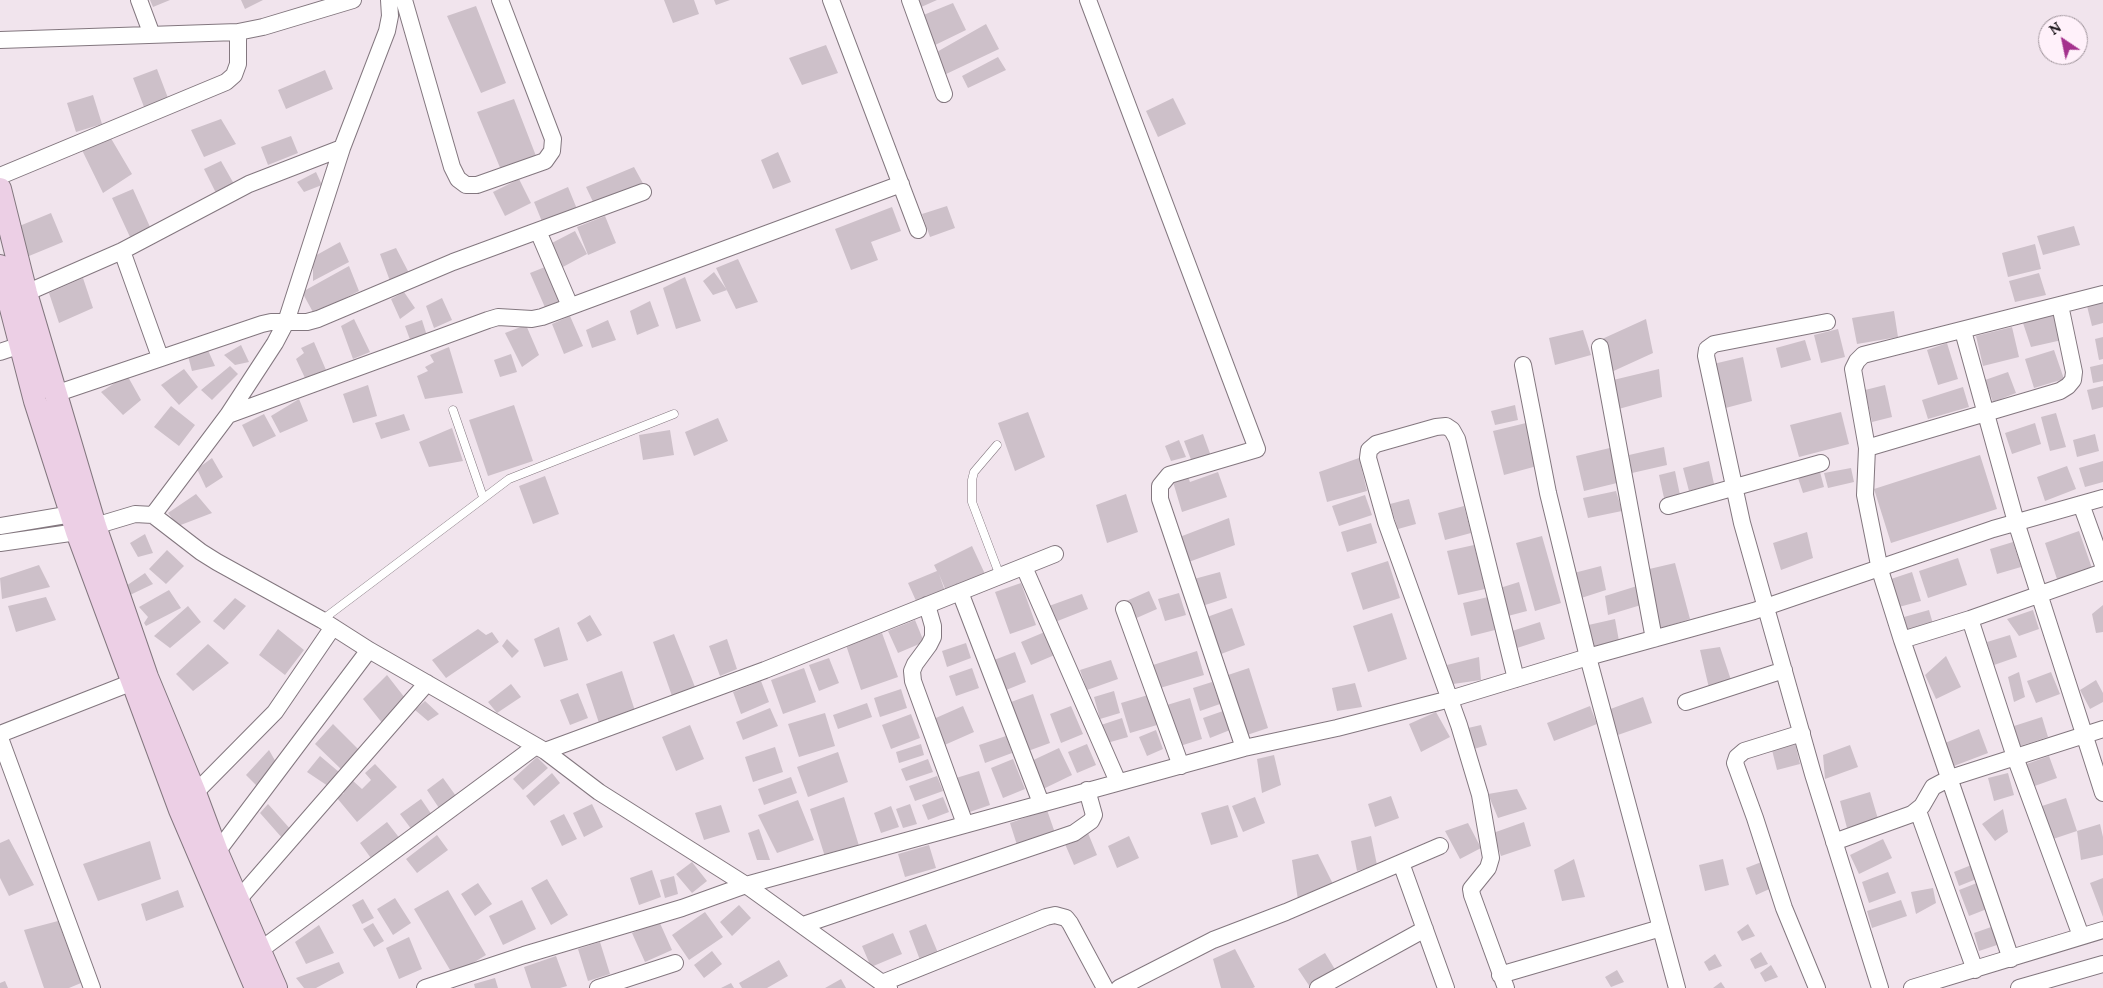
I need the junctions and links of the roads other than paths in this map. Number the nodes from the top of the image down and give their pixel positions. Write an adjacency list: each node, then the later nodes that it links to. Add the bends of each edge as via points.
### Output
1 (139, 0): 10 (street)
2 (353, 0): 9 (street)
3 (389, 0): 13 (street, via 387,31)
4 (404, 0): 5 (street, via 452,167 458,179 466,185 478,185 545,161 552,151 553,139)
5 (500, 0)
6 (831, 0): 15 (street)
7 (910, 0): 12 (street)
8 (1088, 0): 79 (street, via 1257,450 1170,475 1160,486 1160,498)
9 (238, 32): 10 (street); 14 (street, via 238,64 234,75 226,82)
10 (152, 35): 11 (street)
11 (0, 40)
12 (944, 94)
13 (342, 148): 20 (street, via 249,184); 26 (street)
14 (0, 176)
15 (901, 184): 18 (street); 25 (street)
16 (0, 188): 22 (main road)
17 (643, 192): 19 (street)
18 (918, 230)
19 (538, 231): 25 (street); 26 (street, via 318,318)
20 (122, 251): 22 (street); 31 (street)
21 (0, 266): 30 (main road)
22 (26, 293): 33 (main road)
23 (2103, 294): 24 (street)
24 (2060, 305): 28 (street); 36 (street, via 2073,380 2060,391)
25 (570, 306): 37 (street, via 532,319 488,320)
26 (286, 322): 31 (street, via 262,324); 37 (street)
27 (1827, 322): 41 (street, via 1714,344 1707,349)
28 (1962, 331): 36 (street); 39 (street, via 1863,355 1857,361 1853,370)
29 (1600, 347): 64 (street)
30 (10, 348): 48 (main road, via 35,401)
31 (160, 357): 33 (street)
32 (1524, 365): 67 (street, via 1548,493)
33 (55, 394): 48 (main road)
34 (453, 410): 42 (lane)
35 (674, 414): 42 (lane, via 520,473)
36 (1985, 414): 39 (street); 47 (street)
37 (228, 415): 46 (street)
38 (997, 445): 56 (lane, via 974,472 972,502)
39 (1867, 448): 54 (street, via 1865,495)
40 (1821, 463): 41 (street)
41 (1734, 488): 45 (street); 60 (street)
42 (483, 497): 63 (lane)
43 (2103, 498): 44 (street)
44 (2081, 504): 47 (street); 52 (street)
45 (1668, 506)
46 (153, 515): 48 (street, via 135,514); 63 (street, via 200,552)
47 (2016, 522): 54 (street); 58 (street)
48 (81, 524): 49 (street); 50 (street); 69 (main road)
49 (0, 526)
50 (0, 543)
51 (1055, 554): 53 (street)
52 (2103, 565)
53 (1024, 567): 56 (street); 83 (street)
54 (1880, 570): 60 (street); 65 (street)
55 (2103, 572): 58 (street)
56 (1000, 576): 57 (street)
57 (960, 592): 59 (street); 87 (street)
58 (2040, 595): 62 (street); 76 (street)
59 (927, 605): 78 (street, via 765,670); 89 (street, via 933,626 932,637 915,664 913,681)
60 (1766, 607): 64 (street); 68 (street)
61 (1124, 609): 81 (street)
62 (1970, 619): 65 (street); 80 (street)
63 (327, 623): 66 (street); 85 (street, via 275,712)
64 (1654, 639): 67 (street)
65 (1902, 640): 82 (street)
66 (370, 650): 71 (street); 92 (street)
67 (1588, 656): 70 (street); 97 (street)
68 (1784, 670): 73 (street); 75 (street)
69 (140, 679): 77 (street); 85 (main road); 110 (main road, via 180,810)
70 (1516, 679): 72 (street); 72 (street, via 1457,439 1452,430 1446,426 1436,427 1376,444 1369,450 1368,458 1386,522)
71 (427, 683): 78 (street); 95 (street)
72 (1450, 699): 79 (street); 106 (street, via 1480,795 1491,858 1488,868 1471,889 1472,895)
73 (1686, 702)
74 (2103, 729): 76 (street)
75 (1802, 733): 90 (street); 119 (street, via 1744,751 1735,763 1784,908)
76 (2085, 735): 80 (street); 86 (street)
77 (0, 736): 109 (street)
78 (540, 748): 94 (street, via 599,792); 101 (street)
79 (1244, 748): 81 (street)
80 (2015, 757): 82 (street); 100 (street)
81 (1180, 766): 83 (street)
82 (1950, 778): 88 (street, via 1933,787); 102 (street)
83 (1118, 782): 84 (street)
84 (1086, 790): 87 (street); 96 (street, via 1094,815 1091,822 1074,833)
85 (195, 792): 92 (main road)
86 (2103, 793)
87 (1041, 803): 89 (street)
88 (1918, 811): 90 (street); 105 (street)
89 (965, 824): 94 (street)
90 (1834, 842): 120 (street)
91 (1440, 846): 93 (street)
92 (217, 852): 95 (main road)
93 (1401, 863): 98 (street); 115 (street, via 1213,940)
94 (746, 885): 96 (street); 112 (street)
95 (237, 901): 101 (main road)
96 (803, 925): 108 (street)
97 (1661, 928): 106 (street); 118 (street)
98 (1425, 929): 116 (street); 117 (street)
99 (2103, 930): 100 (street)
100 (2080, 936): 102 (street)
101 (259, 951): 111 (main road)
102 (2010, 959): 105 (street)
103 (675, 963): 113 (street)
104 (2103, 964): 107 (street)
105 (1975, 970): 121 (street)
106 (1503, 981)
107 (2047, 984): 122 (street)
108 (885, 986): 114 (street, via 1054,915 1066,918 1070,923)
109 (92, 988)
110 (256, 988)
111 (276, 988)
112 (424, 988)
113 (598, 988)
114 (1106, 988)
115 (1119, 988)
116 (1318, 988)
117 (1446, 988)
118 (1677, 988)
119 (1817, 988)
120 (1880, 988)
121 (1912, 988)
122 (2018, 988)

